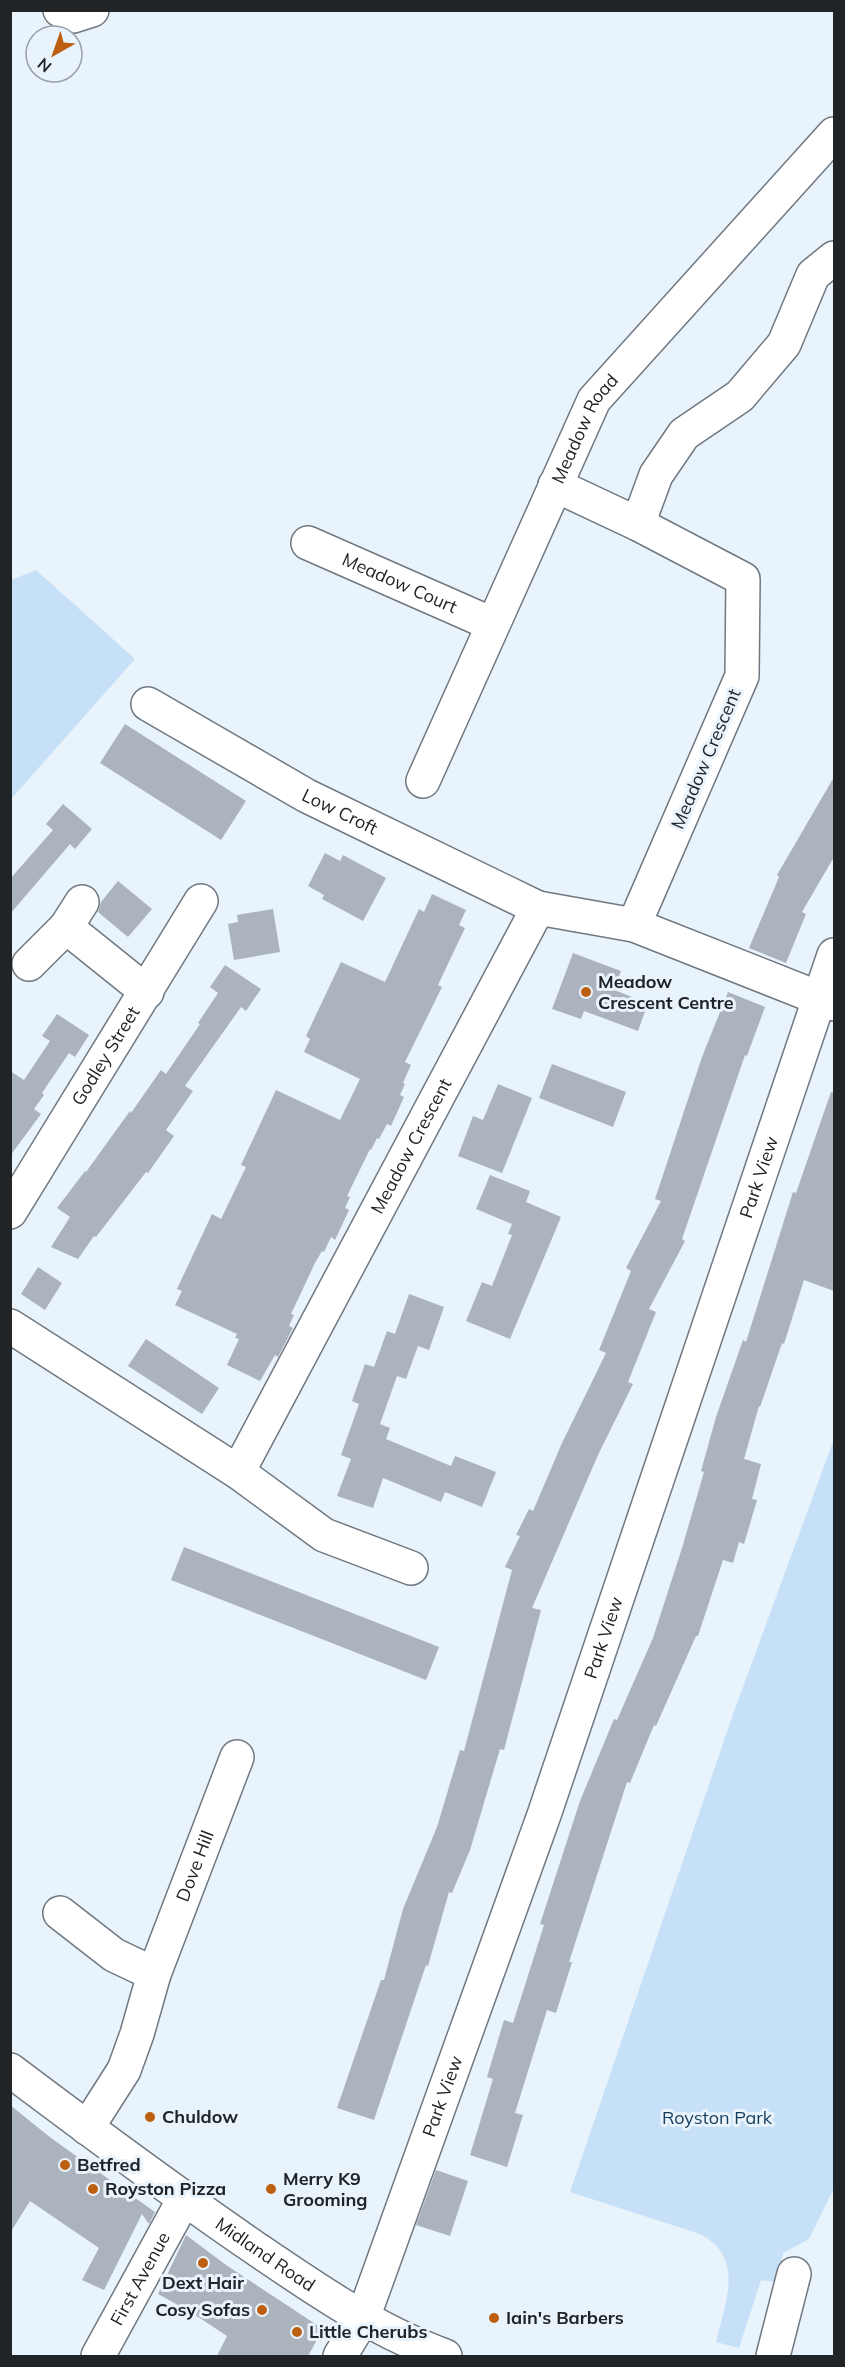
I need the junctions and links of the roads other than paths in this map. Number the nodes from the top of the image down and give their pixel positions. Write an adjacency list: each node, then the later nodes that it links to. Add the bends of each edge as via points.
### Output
1 (60, 10): 2 (street, via 74,16)
2 (92, 10)
3 (834, 134): 5 (street, Meadow Road, via 594,400)
4 (834, 258): 6 (street, via 813,275 784,344 740,396 684,434 656,475)
5 (555, 485): 6 (street, Meadow Crescent); 8 (street, Meadow Road)
6 (638, 524): 13 (street, Meadow Crescent, via 743,579 742,676)
7 (308, 543): 8 (street, Meadow Court)
8 (492, 624): 10 (street, Meadow Road)
9 (148, 704): 12 (street, Low Croft, via 307,796)
10 (423, 781)
11 (201, 901): 16 (street, Godley Street)
12 (538, 908): 13 (street); 20 (street, Meadow Crescent)
13 (634, 925): 17 (street)
14 (834, 955): 17 (street, Park View)
15 (29, 964): 16 (street, via 74,914)
16 (147, 992): 18 (street, Godley Street)
17 (827, 1001): 29 (street, Park View, via 548,1804)
18 (12, 1207)
19 (10, 1326): 20 (street)
20 (238, 1472): 21 (street, via 324,1535)
21 (411, 1568)
22 (237, 1757): 24 (street, Dove Hill)
23 (60, 1914): 24 (street, via 114,1955)
24 (154, 1974): 26 (street, Dove Hill, via 124,2070)
25 (10, 2070): 26 (street, Midland Road)
26 (87, 2128): 27 (street, Midland Road)
27 (184, 2199): 29 (street, Midland Road); 30 (street, First Avenue)
28 (794, 2274): 33 (street)
29 (363, 2318): 31 (street, Park View); 32 (street, Midland Road)
30 (98, 2356)
31 (340, 2356)
32 (445, 2356)
33 (773, 2356)

